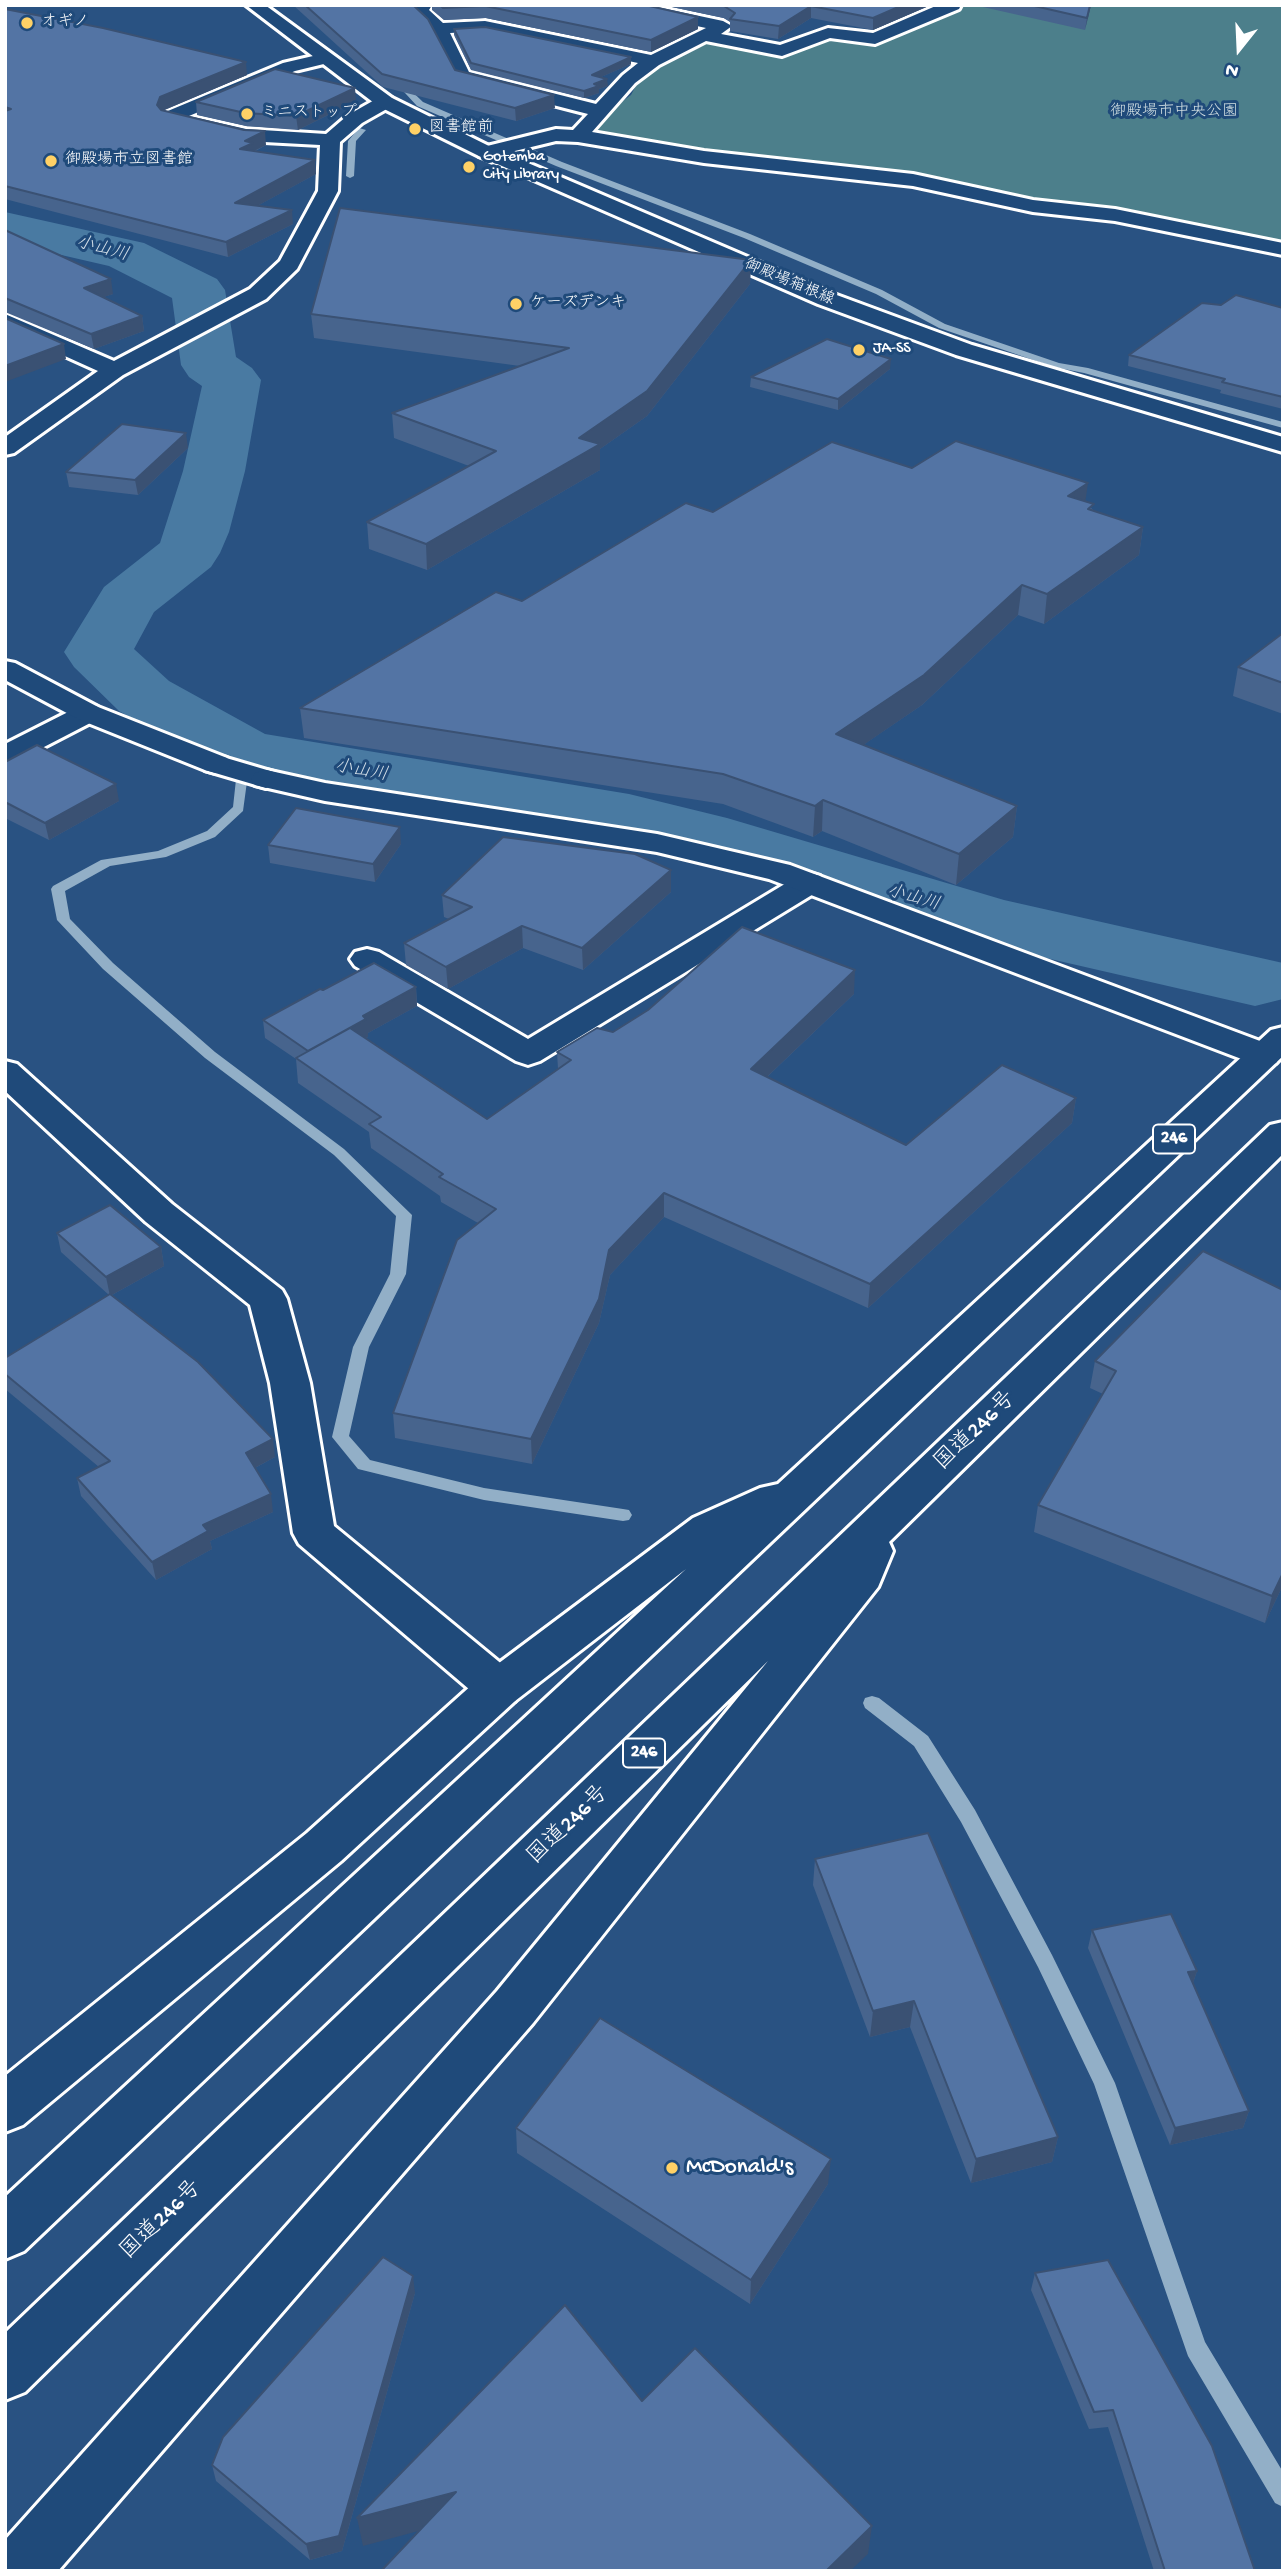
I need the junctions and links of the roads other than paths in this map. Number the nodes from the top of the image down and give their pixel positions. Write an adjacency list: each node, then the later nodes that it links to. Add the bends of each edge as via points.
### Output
1 (254, 5): 7 (main road, 御殿場箱根線)
2 (425, 5): 5 (main road, via 420,10)
3 (622, 5): 6 (main road, via 723,26)
4 (953, 5): 6 (main road, via 875,39 828,33 782,51)
5 (439, 28): 8 (main road, via 485,26); 10 (main road, via 462,76)
6 (705, 36): 8 (main road)
7 (326, 58): 9 (main road, 御殿場箱根線); 12 (main road, via 289,66 170,117 246,135)
8 (653, 61): 10 (main road)
9 (385, 102): 12 (main road); 13 (main road, 御殿場箱根線)
10 (600, 111): 11 (main road)
11 (578, 136): 13 (main road, via 556,135); 14 (main road, via 704,157 914,180 1033,206 1115,215)
12 (330, 140): 16 (main road, via 328,191 289,264 258,294)
13 (486, 152): 18 (main road, 御殿場箱根線, via 826,299 964,350)
14 (1283, 249)
15 (5, 321): 16 (main road)
16 (115, 370): 17 (main road)
17 (7, 444)
18 (1283, 445)
19 (5, 669): 20 (main road)
20 (88, 713): 21 (main road); 22 (main road, via 266,779 657,842)
21 (5, 756)
22 (810, 883): 23 (main road, via 528,1054); 24 (main road)
23 (367, 959)
24 (1277, 1052): 27 (main road, 246)
25 (5, 1072): 29 (main road, via 159,1213 268,1299 290,1383 314,1534)
26 (1283, 1133): 28 (main road, 国道246号 / 246)
27 (806, 1486): 29 (main road, 246, via 708,1529); 31 (main road, 246)
28 (882, 1523): 32 (main road, 国道246号 / 246); 33 (main road, 246, via 863,1575 515,2007)
29 (499, 1688): 30 (main road, 246, via 324,1847)
30 (5, 2108)
31 (5, 2233)
32 (5, 2372)
33 (18, 2571)

